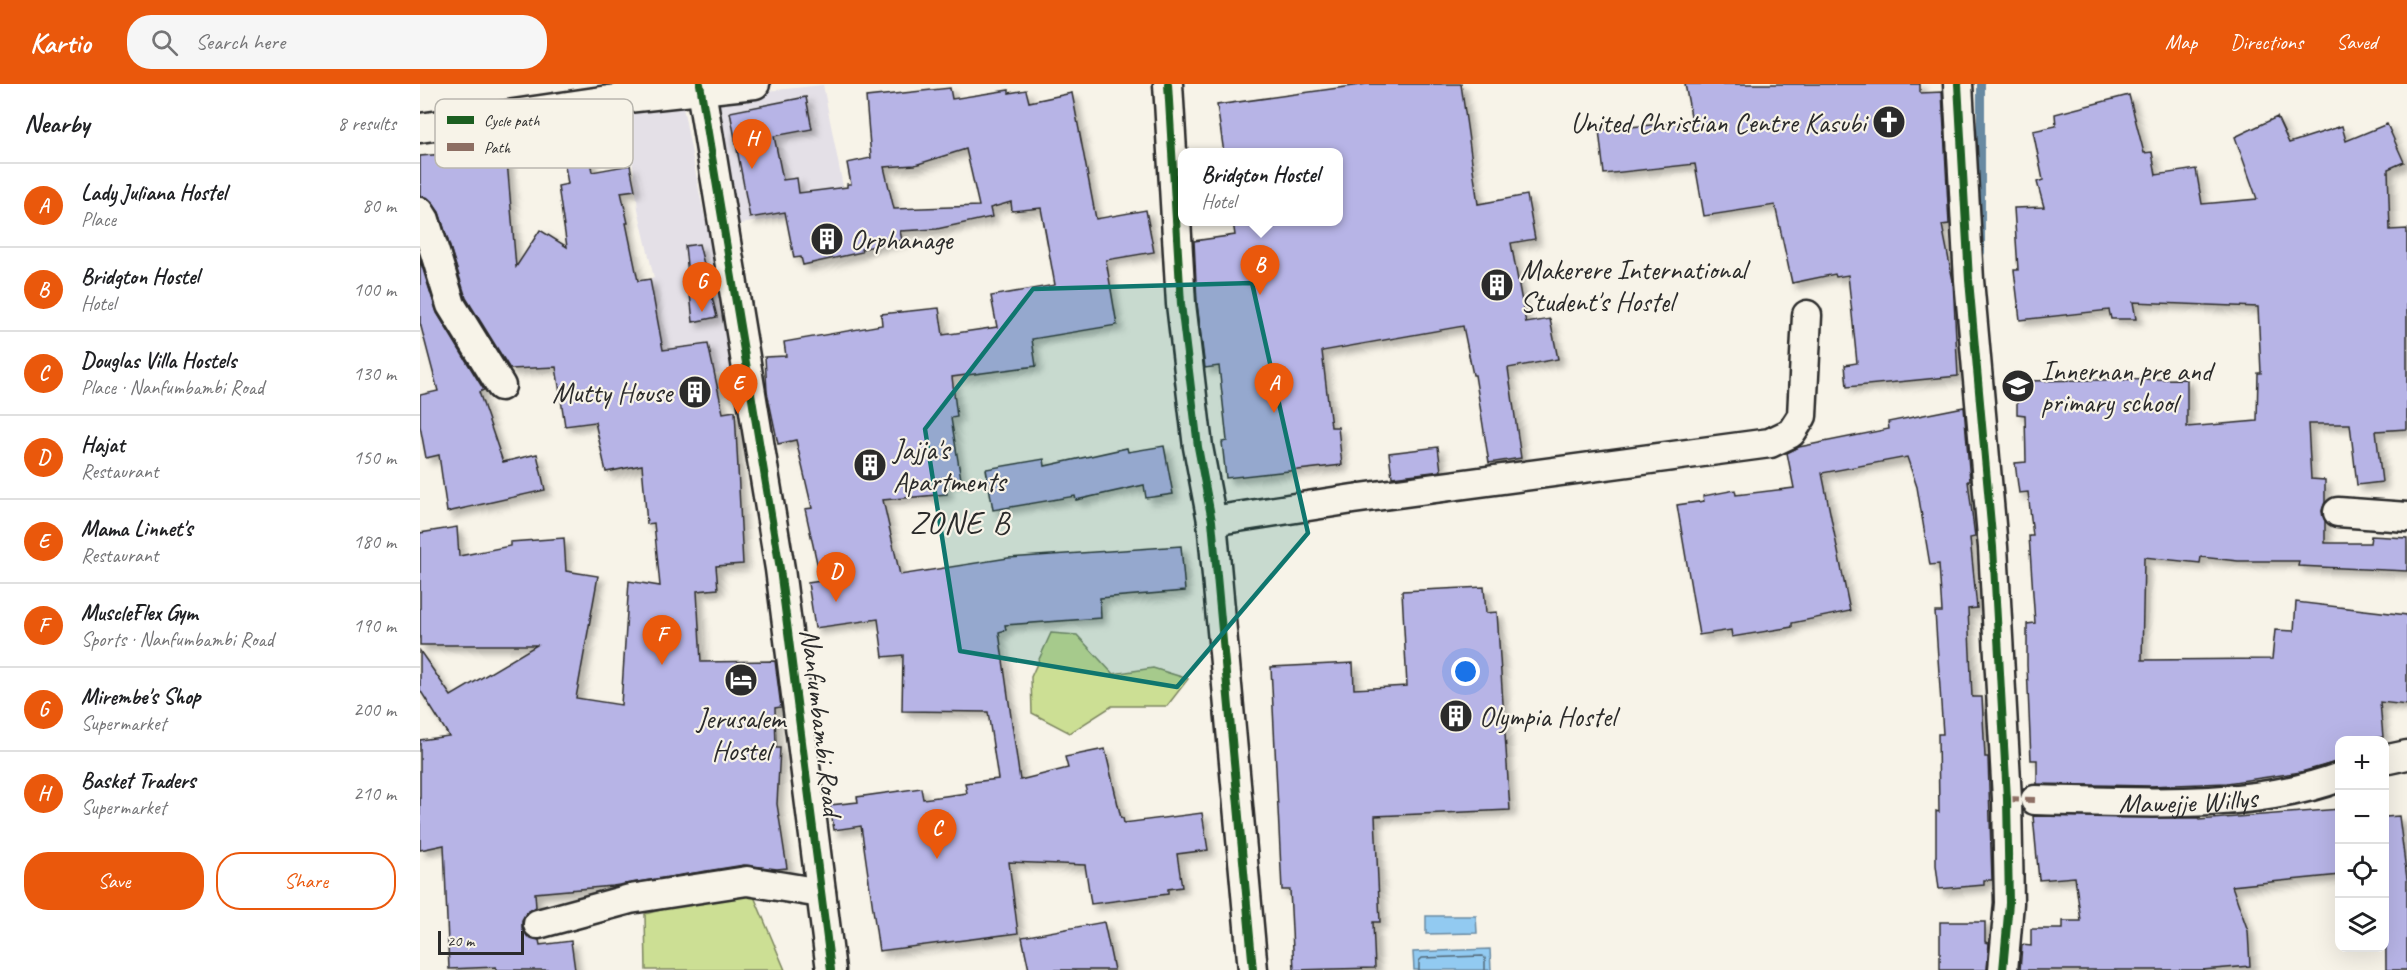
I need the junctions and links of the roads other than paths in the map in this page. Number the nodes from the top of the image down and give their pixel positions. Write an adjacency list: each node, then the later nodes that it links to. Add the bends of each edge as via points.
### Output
1 (754, 84): 4 (street)
2 (1168, 84): 13 (street, via 1181,304 1198,447)
3 (1958, 84): 22 (street, via 1969,280 1993,547 2007,799 2009,903)
4 (700, 87): 5 (street); 18 (street, Nanfumbambi Road, via 780,569)
5 (616, 99)
6 (435, 126): 7 (street)
7 (420, 128)
8 (420, 212): 10 (street, via 451,305)
9 (1807, 315): 13 (street, via 1802,416 1791,434 1770,443)
10 (501, 386)
11 (2338, 512): 12 (street)
12 (2407, 517)
13 (1212, 521): 21 (street)
14 (2407, 755): 15 (street)
15 (2389, 759)
16 (2335, 779): 17 (street, Mawejje Willys, via 2314,787 2223,800)
17 (2035, 800)
18 (821, 893): 19 (street, via 747,881 630,899); 20 (street, Nanfumbambi Road)
19 (538, 924)
20 (831, 970)
21 (1253, 970)
22 (2003, 970)

